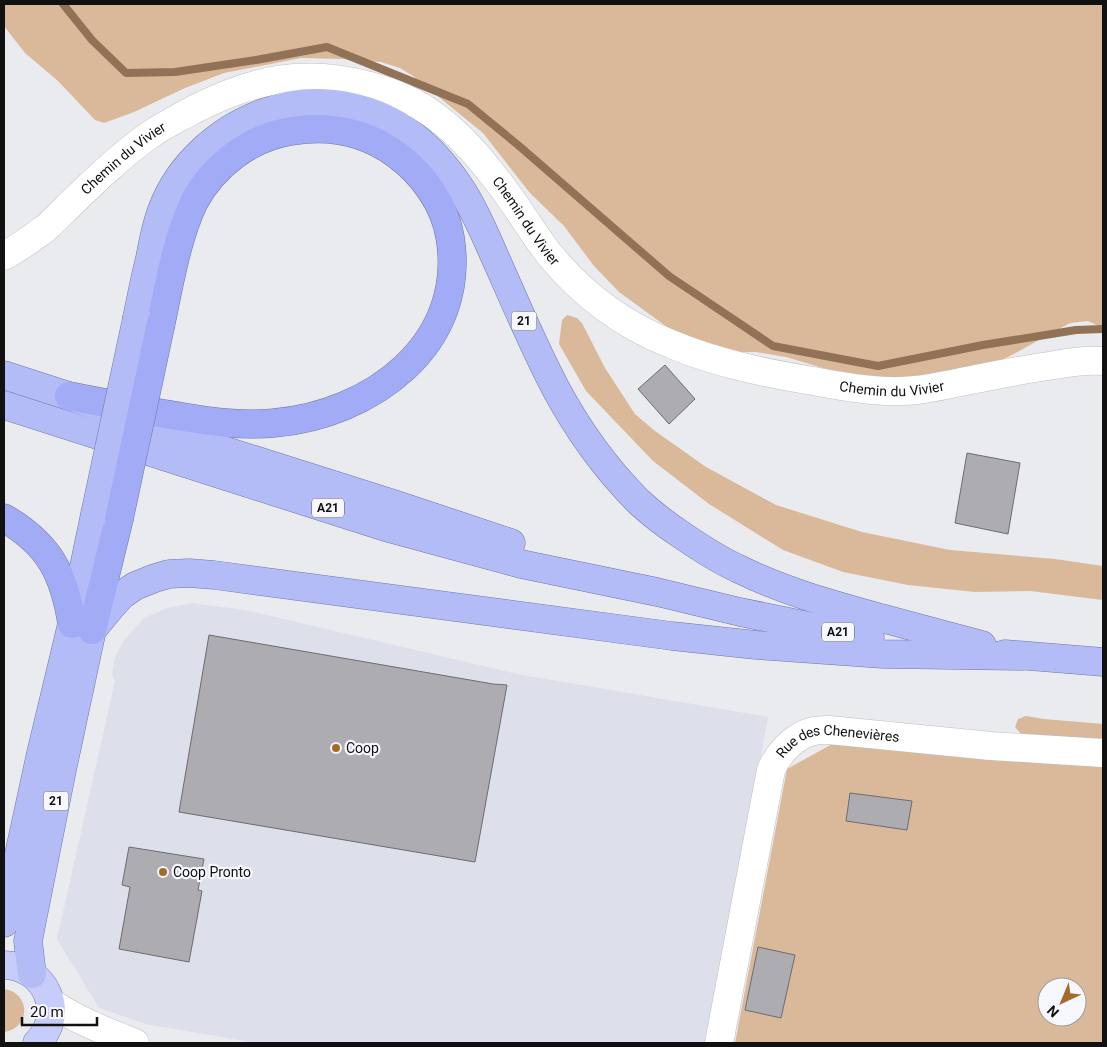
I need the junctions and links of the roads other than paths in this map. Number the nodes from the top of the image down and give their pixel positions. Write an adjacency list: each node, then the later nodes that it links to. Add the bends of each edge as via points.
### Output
1 (4, 256): 3 (street, Chemin du Vivier, via 35,236 136,145 170,122 207,103 269,81 333,78 384,90 431,113 490,171 548,252 576,282 640,330 696,354 780,376 889,391 915,390 1039,367)
2 (149, 320): 5 (highway, via 195,201 224,164 245,148 271,136 300,130 344,131 386,147 414,170 434,195 446,220 452,260 450,290 440,319 404,369 350,404 303,419 244,424 212,422); 9 (highway, bridge); 10 (highway, 21, via 152,248 162,210 181,174 200,152 238,125 274,108 296,104 337,104 376,114 394,122 426,146 462,190 556,390 596,453 640,502 664,523 740,570 774,584 832,604)
3 (1103, 361)
4 (4, 375): 5 (highway, A21)
5 (69, 396): 8 (highway, A21, via 223,450)
6 (4, 405): 8 (highway, A21, via 386,527 521,564)
7 (4, 518): 9 (highway, via 32,537 49,556 64,586 70,609)
8 (657, 592): 10 (highway, A21, via 862,636)
9 (82, 627): 10 (highway, 21, via 135,586 169,574 189,573 756,645 883,654); 13 (highway, 21, via 40,753); 15 (highway, 21, via 62,770 28,941)
10 (1022, 656): 11 (highway, A21)
11 (1103, 662)
12 (1103, 753): 19 (street, Rue des Chenevières, via 829,730 798,738 777,757 772,770)
13 (4, 923)
14 (4, 965): 15 (main road, via 20,967)
15 (32, 974): 16 (main road, 21, via 40,981)
16 (50, 1002): 17 (main road, via 48,1026); 18 (street, via 89,1024)
17 (37, 1043)
18 (135, 1043)
19 (720, 1043)

